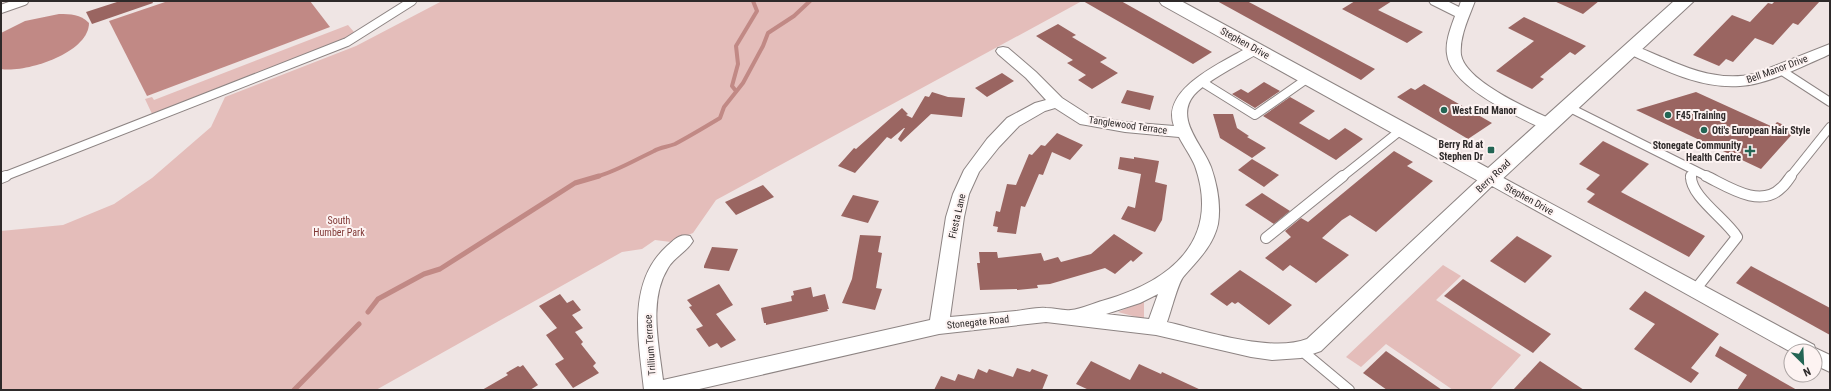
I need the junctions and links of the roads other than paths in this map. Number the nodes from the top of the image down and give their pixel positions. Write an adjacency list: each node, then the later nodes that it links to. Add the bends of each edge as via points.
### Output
1 (24, 1): 7 (lane)
2 (412, 1): 23 (lane, via 347,42)
3 (1168, 1): 9 (street, Stephen Drive)
4 (1436, 1): 6 (street)
5 (1685, 1): 10 (street, Berry Road)
6 (1465, 7): 18 (street, via 1454,55 1462,72 1489,94)
7 (1, 9)
8 (1830, 48): 12 (street, Bell Manor Drive)
9 (1255, 49): 13 (street, Stephen Drive); 14 (street)
10 (1632, 50): 12 (street, Bell Manor Drive, via 1700,78 1715,81 1748,81); 17 (street, Berry Road)
11 (1003, 51): 15 (street, Tanglewood Terrace)
12 (1779, 69): 16 (lane)
13 (1308, 78): 14 (lane, via 1255,115); 20 (street, Stephen Drive)
14 (1202, 82): 21 (street, via 1188,92 1180,106)
15 (1057, 102): 21 (street, Tanglewood Terrace, via 1086,120 1148,130); 30 (street, Fiesta Lane, via 1040,107 1013,122 972,170 961,194 955,217)
16 (1830, 102)
17 (1568, 107): 18 (street, Berry Road); 22 (lane)
18 (1549, 125): 24 (street, Berry Road)
19 (1830, 127): 22 (lane, via 1781,189 1772,196 1758,197 1740,193)
20 (1401, 130): 24 (street, Stephen Drive); 25 (lane)
21 (1183, 132): 27 (street, via 1205,171 1210,210 1209,225 1202,241 1190,260)
22 (1694, 171): 28 (lane, via 1690,177 1691,185 1732,227 1737,237)
23 (1, 178)
24 (1490, 178): 28 (street, Stephen Drive); 33 (street, Berry Road, via 1314,345)
25 (1266, 238)
26 (684, 241): 34 (street, Trillium Terrace, via 661,264 647,302)
27 (1174, 276): 29 (street, via 1132,298); 31 (street)
28 (1695, 290): 32 (street, Stephen Drive)
29 (1072, 316): 30 (street, Stonegate Road, via 1046,314); 31 (street, Stonegate Road)
30 (939, 326): 35 (street, Stonegate Road)
31 (1156, 327): 33 (street, Stonegate Road, via 1251,349 1272,352)
32 (1791, 343)
33 (1302, 350): 36 (lane)
34 (654, 390)
35 (658, 390)
36 (1349, 390)

